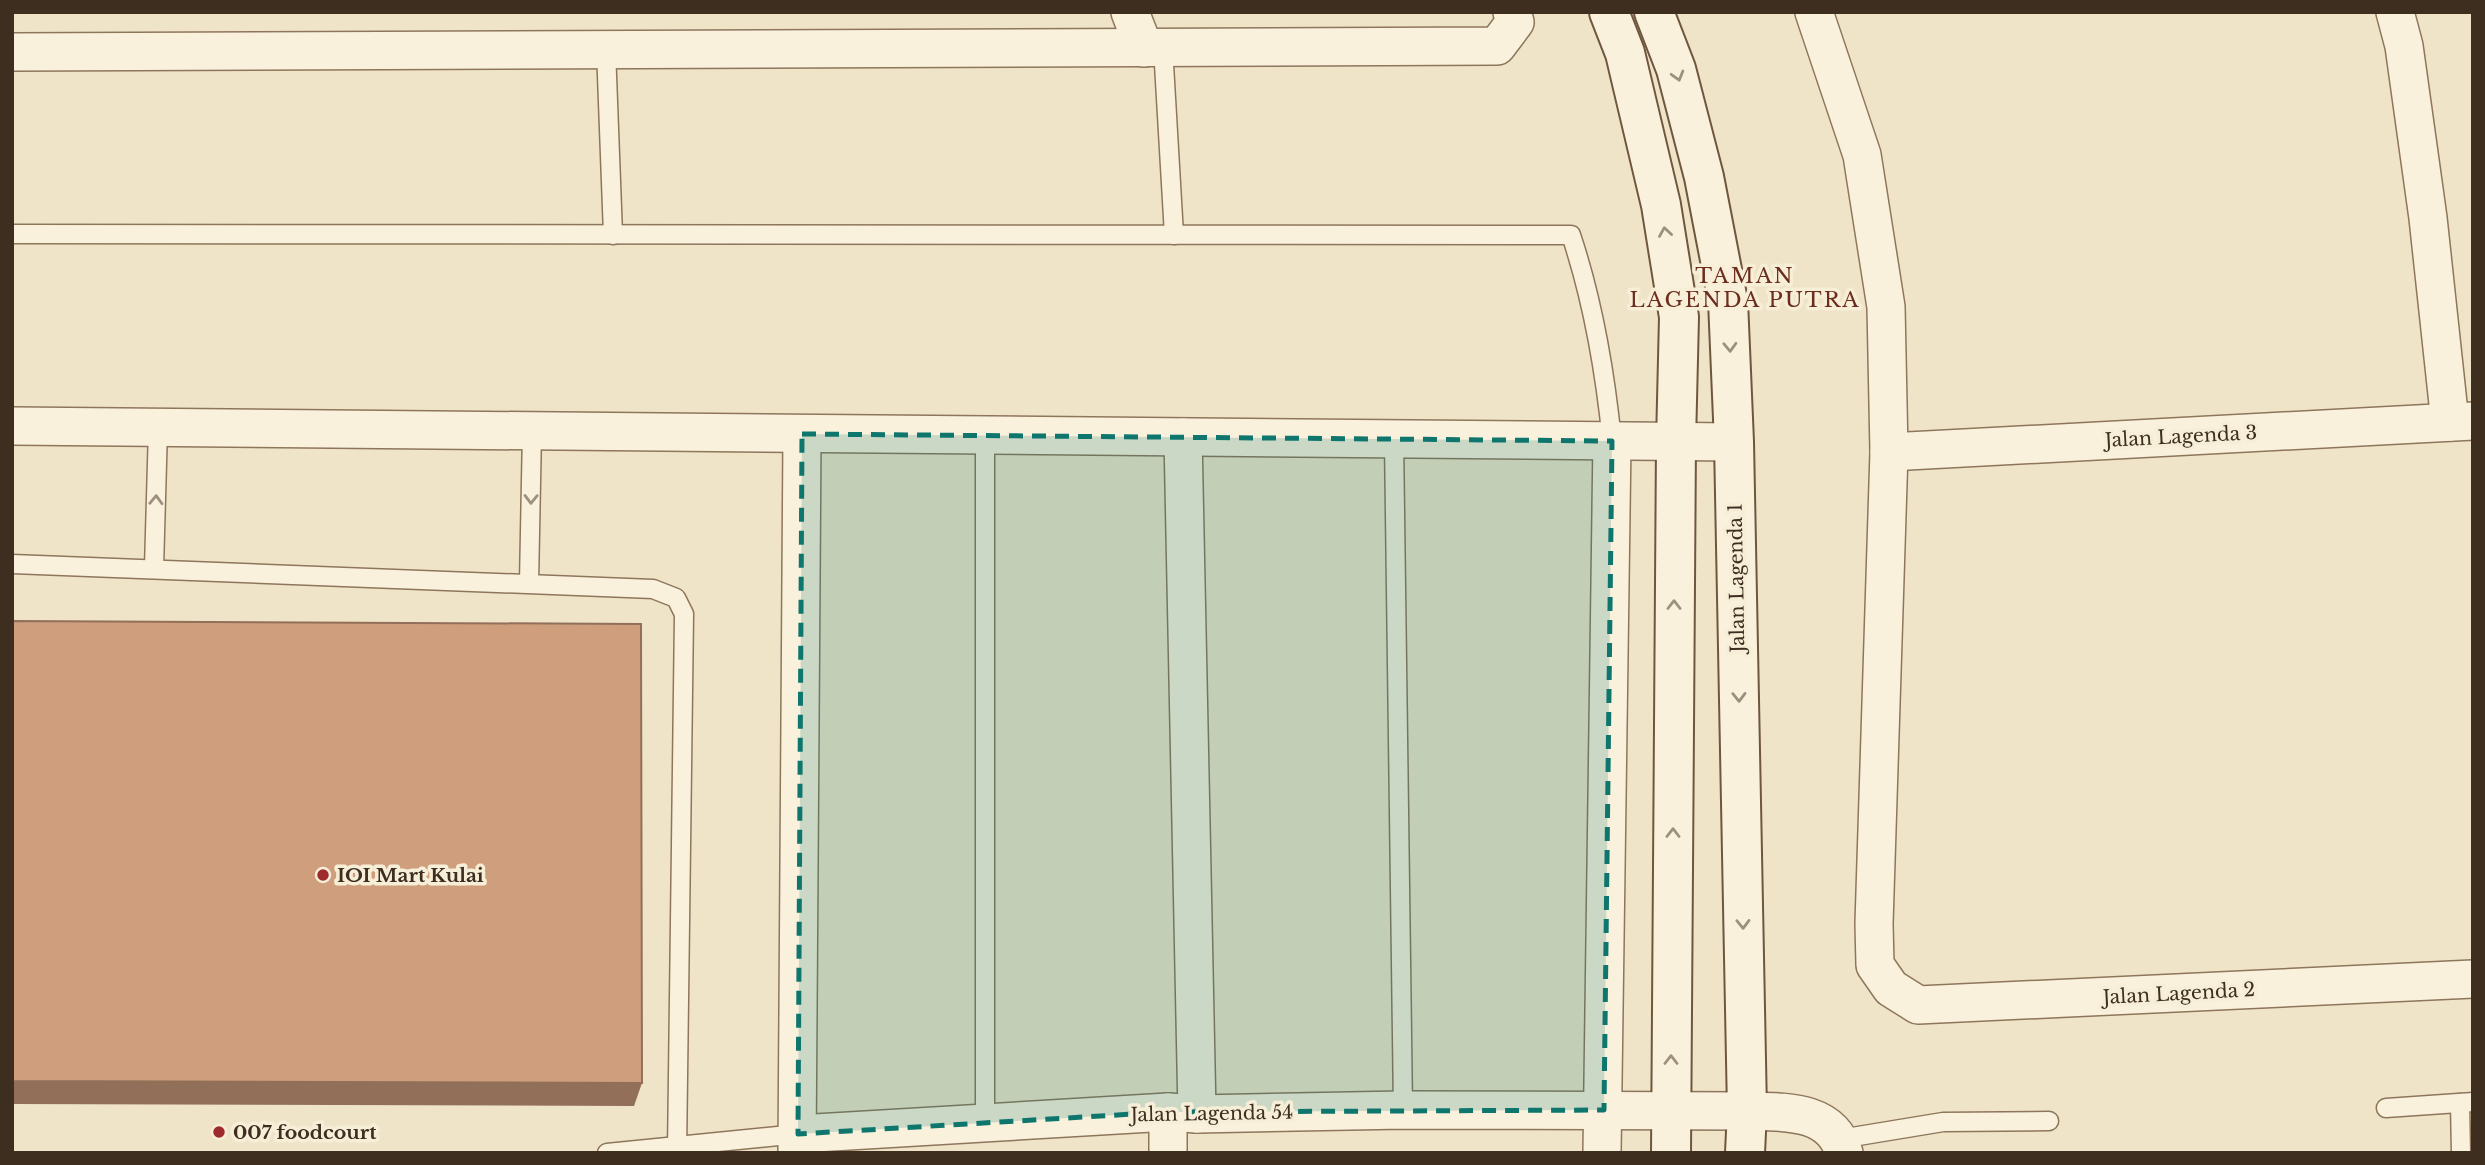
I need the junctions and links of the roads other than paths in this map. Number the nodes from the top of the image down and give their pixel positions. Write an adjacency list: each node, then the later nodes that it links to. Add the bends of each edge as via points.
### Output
1 (1130, 12): 7 (street)
2 (1511, 12): 7 (street, via 1515,22 1497,46)
3 (1609, 12): 22 (street, one-way to 3, via 1679,317 1661,205 1625,53)
4 (1654, 12): 23 (street, Jalan Lagenda 1, one-way to 23, via 1676,69 1704,177 1728,301)
5 (1814, 12): 24 (street, via 1862,155 1886,307)
6 (2395, 12): 13 (street)
7 (1154, 47): 8 (street); 12 (lane)
8 (606, 49): 9 (street); 11 (lane)
9 (12, 52)
10 (12, 234): 11 (lane)
11 (613, 235): 12 (lane)
12 (1174, 235): 21 (lane, via 1572,234 1596,335)
13 (2462, 422): 24 (street, Jalan Lagenda 3)
14 (12, 426): 15 (street)
15 (158, 428): 16 (street); 26 (lane, one-way to 15)
16 (532, 431): 17 (street); 27 (lane, one-way to 27)
17 (802, 434): 18 (street); 38 (street)
18 (985, 435): 19 (street); 37 (lane)
19 (1183, 437): 20 (street); 35 (street)
20 (1394, 439): 21 (street); 31 (lane)
21 (1612, 441): 22 (street); 32 (street)
22 (1675, 442): 23 (street); 33 (street, one-way to 22)
23 (1734, 442): 34 (street, Jalan Lagenda 1, one-way to 34)
24 (1889, 452): 28 (street, Jalan Lagenda 2, via 1874,924 1875,965 1891,988 1918,1005)
25 (12, 564): 26 (lane)
26 (154, 568): 27 (lane)
27 (529, 583): 40 (lane, via 653,589 676,598 684,614)
28 (2473, 979)
29 (2466, 1103): 30 (lane); 46 (lane)
30 (2386, 1108)
31 (1403, 1110): 32 (street, Jalan Lagenda 54); 35 (street, Jalan Lagenda 54)
32 (1604, 1110): 33 (street, Jalan Lagenda 54); 43 (street)
33 (1671, 1111): 34 (street, Jalan Lagenda 54); 44 (street)
34 (1747, 1111): 39 (street, Jalan Lagenda 54, via 1792,1112 1821,1121); 45 (street, Jalan Lagenda 1)
35 (1183, 1113): 37 (street, Jalan Lagenda 54); 42 (street)
36 (2049, 1121): 39 (lane, via 1943,1122)
37 (985, 1122): 38 (street, Jalan Lagenda 54)
38 (797, 1144): 40 (lane, Jalan Lagenda 54)
39 (1842, 1146)
40 (677, 1150): 41 (lane, Jalan Lagenda 54)
41 (607, 1153)
42 (1168, 1153)
43 (1602, 1153)
44 (1671, 1153)
45 (1745, 1153)
46 (2461, 1153)

